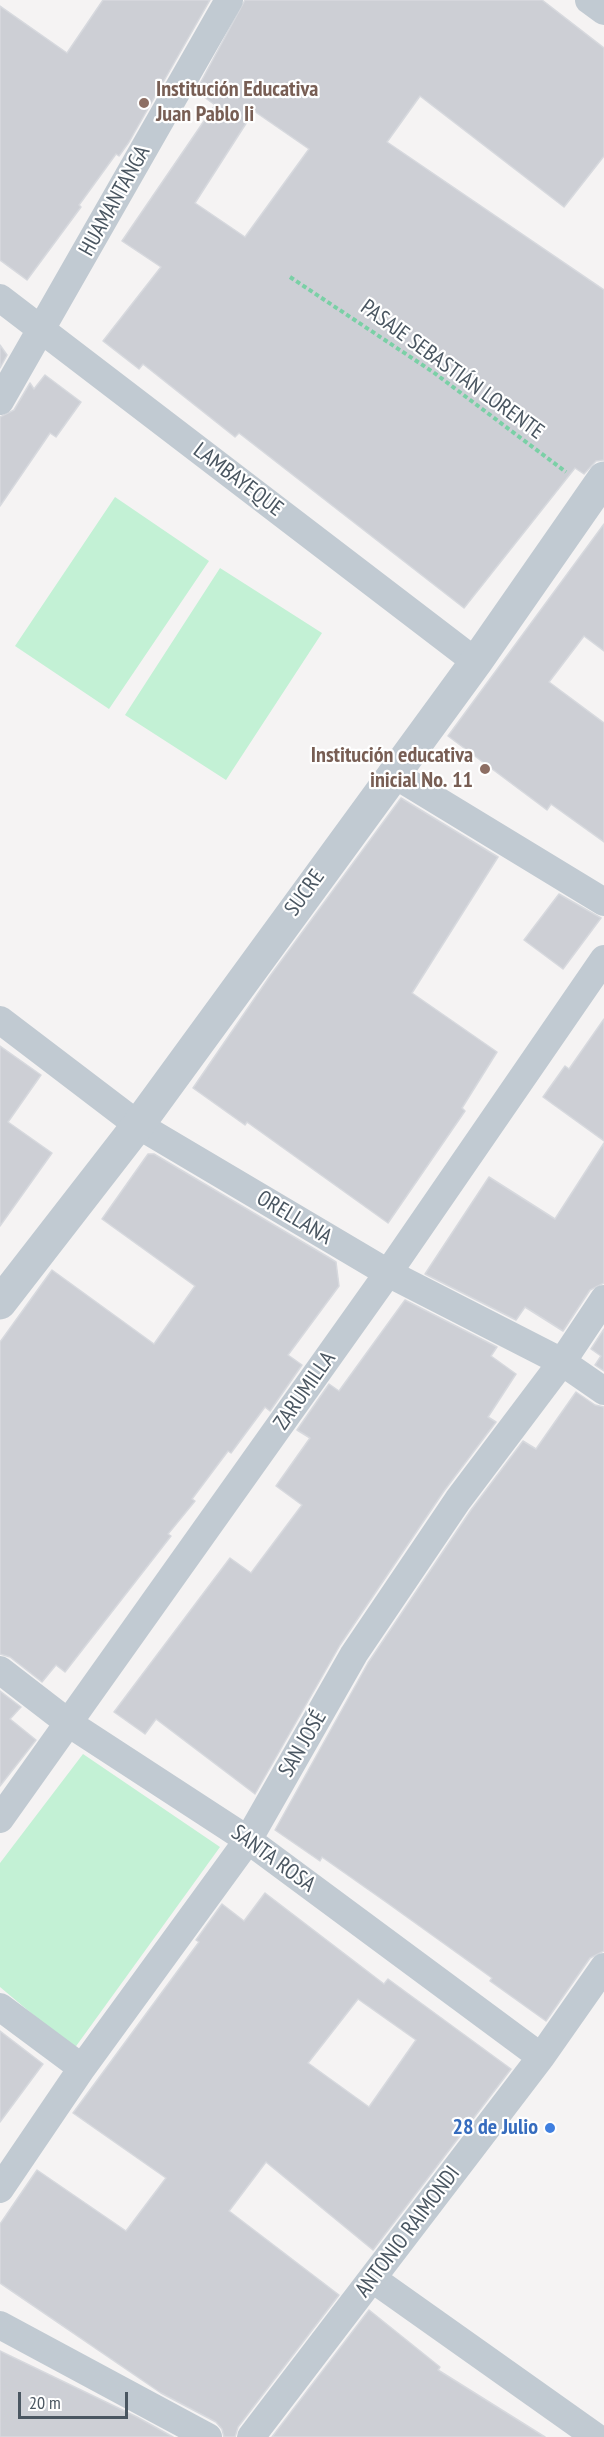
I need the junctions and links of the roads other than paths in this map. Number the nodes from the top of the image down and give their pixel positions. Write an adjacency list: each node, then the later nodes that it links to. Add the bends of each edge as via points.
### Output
1 (229, 0): 3 (street, HUAMANTANGA)
2 (0, 298): 3 (street, LAMBAYEQUE)
3 (43, 330): 4 (street, HUAMANTANGA); 6 (street, LAMBAYEQUE)
4 (0, 401)
5 (599, 486): 6 (street, SUCRE)
6 (476, 662): 7 (street, SUCRE)
7 (392, 773): 8 (street); 11 (street, SUCRE)
8 (604, 902)
9 (604, 959): 12 (street, ZARUMILLA)
10 (0, 1020): 11 (street, ORELLANA)
11 (138, 1125): 12 (street, ORELLANA); 14 (street, SUCRE)
12 (388, 1274): 15 (street, ORELLANA); 18 (street, ZARUMILLA)
13 (604, 1299): 15 (street, SAN JOSÉ)
14 (0, 1304)
15 (562, 1362): 16 (street, ORELLANA); 20 (street, SAN JOSÉ, via 458,1500 354,1654)
16 (604, 1391)
17 (0, 1670): 18 (street, SANTA ROSA)
18 (70, 1724): 19 (street, ZARUMILLA); 20 (street, SANTA ROSA)
19 (0, 1819)
20 (248, 1840): 23 (street, SANTA ROSA); 24 (street, SAN JOSÉ)
21 (604, 1967): 23 (street, ANTONIO RAIMONDI)
22 (0, 2007): 24 (street)
23 (541, 2057): 26 (street, ANTONIO RAIMONDI)
24 (82, 2068): 25 (street, SAN JOSÉ)
25 (0, 2189)
26 (373, 2279): 29 (street, ANTONIO RAIMONDI); 30 (street)
27 (0, 2325): 28 (street)
28 (208, 2437)
29 (251, 2437)
30 (596, 2437)

